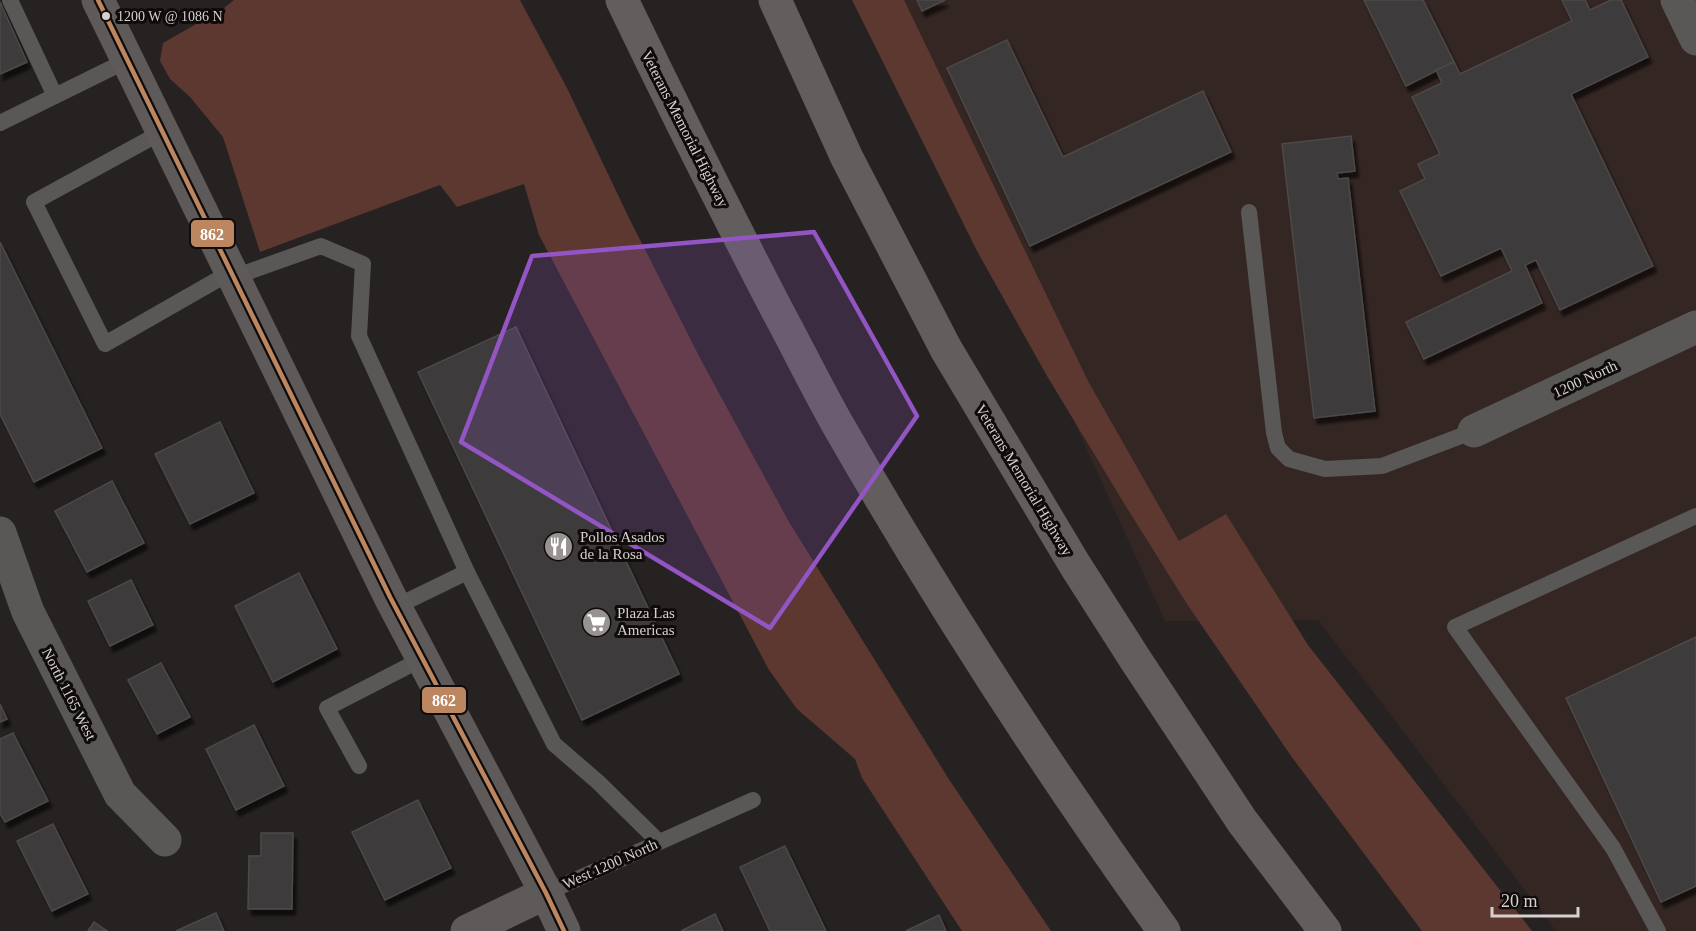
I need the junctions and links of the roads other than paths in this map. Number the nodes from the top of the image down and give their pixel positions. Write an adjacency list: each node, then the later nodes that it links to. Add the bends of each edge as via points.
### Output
1 (10, 0): 8 (lane)
2 (98, 0): 7 (street)
3 (622, 0): 27 (highway, Veterans Memorial Highway, via 757,272 877,492 999,690)
4 (775, 0): 28 (highway, Veterans Memorial Highway, via 847,158 946,349 1135,659 1242,821)
5 (1677, 0): 6 (street)
6 (1696, 39)
7 (128, 60): 8 (lane); 10 (street)
8 (55, 96): 9 (lane)
9 (0, 123)
10 (162, 132): 12 (street); 12 (lane, via 34,202 105,344)
11 (1249, 212): 14 (lane, via 1274,433 1278,448 1289,459 1325,469 1382,466)
12 (232, 275): 17 (lane, via 321,246 363,264 359,336); 18 (street)
13 (1696, 327): 14 (street, 1200 North)
14 (1474, 431)
15 (1696, 516): 29 (lane, via 1455,627 1613,848)
16 (0, 533): 22 (street, North 1165 West, via 28,612 120,794)
17 (467, 572): 18 (lane); 23 (lane, via 554,744)
18 (395, 607): 19 (street)
19 (422, 659): 20 (lane, via 327,708); 24 (street)
20 (359, 766)
21 (753, 800): 23 (lane, West 1200 North)
22 (165, 840)
23 (659, 842): 24 (lane, West 1200 North)
24 (546, 893): 25 (street, West 1200 North); 26 (street)
25 (467, 931)
26 (564, 931)
27 (1164, 931)
28 (1325, 931)
29 (1658, 931)

